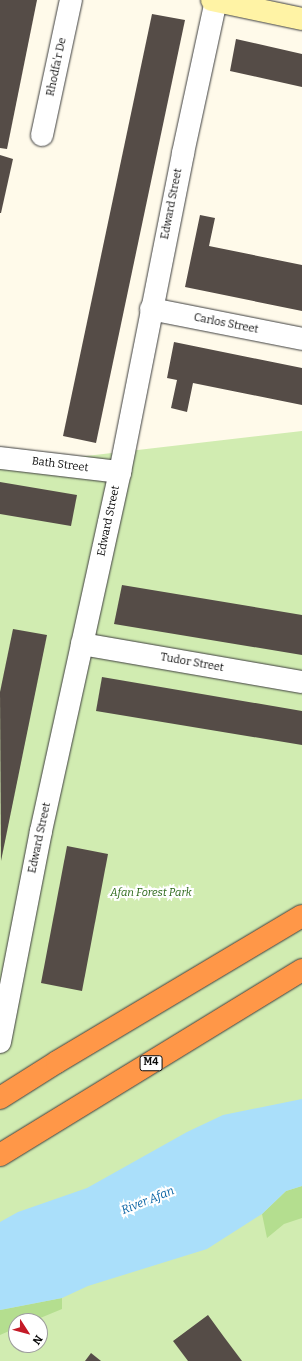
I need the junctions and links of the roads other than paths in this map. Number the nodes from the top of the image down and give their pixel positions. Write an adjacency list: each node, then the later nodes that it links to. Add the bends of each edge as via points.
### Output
1 (71, 0): 4 (street, Rhodfa'r De)
2 (214, 0): 3 (street); 5 (street, Edward Street)
3 (302, 19)
4 (42, 135)
5 (151, 309): 6 (street, Carlos Street); 8 (street, Edward Street)
6 (302, 339)
7 (0, 458): 8 (street, Bath Street)
8 (120, 472): 9 (street, Edward Street)
9 (82, 644): 10 (street, Tudor Street); 13 (street, Edward Street)
10 (302, 682)
11 (302, 916): 14 (highway)
12 (302, 970): 15 (highway, M4)
13 (0, 1042)
14 (0, 1098)
15 (0, 1155)

